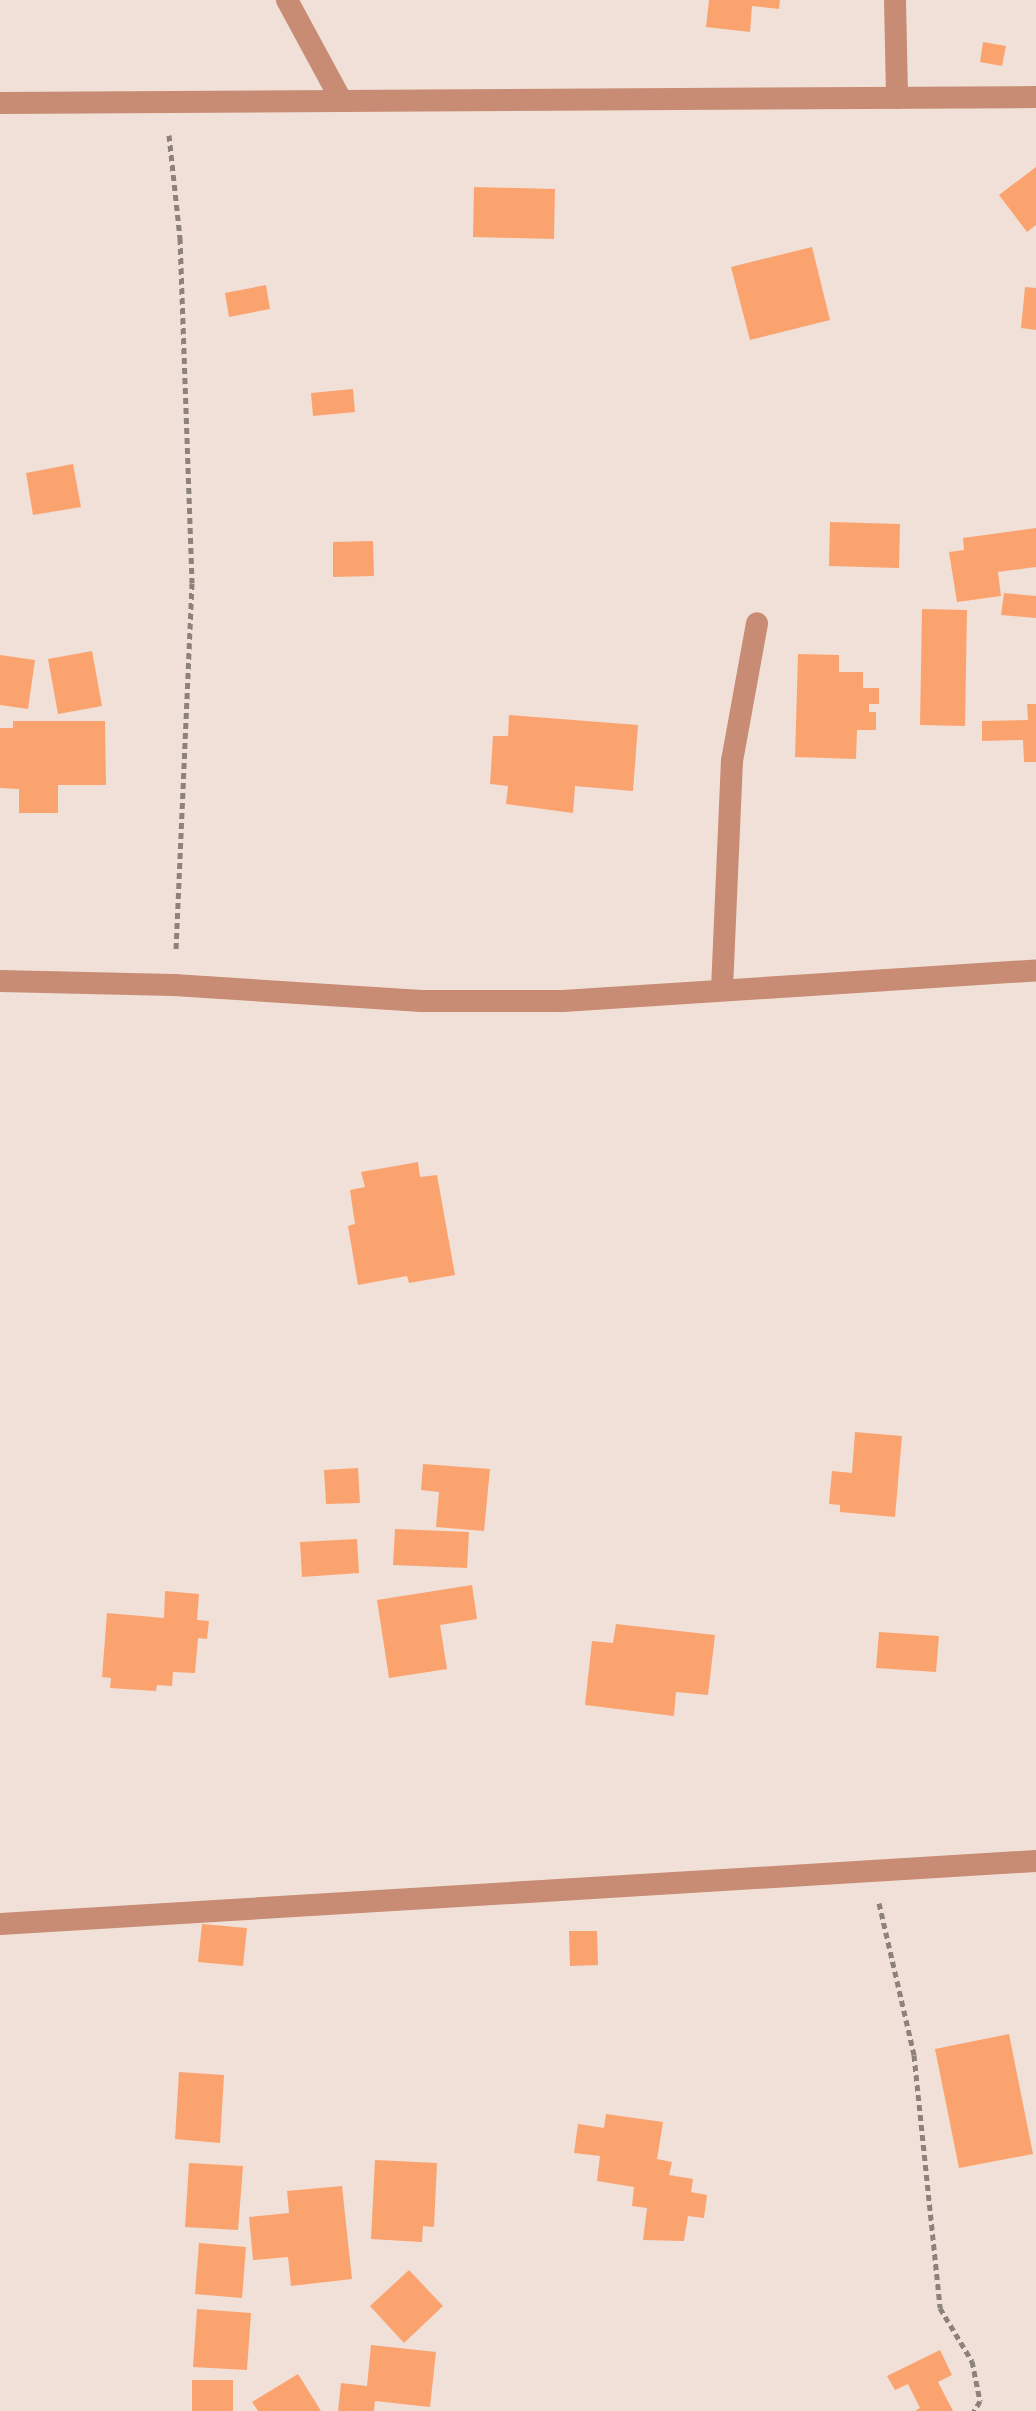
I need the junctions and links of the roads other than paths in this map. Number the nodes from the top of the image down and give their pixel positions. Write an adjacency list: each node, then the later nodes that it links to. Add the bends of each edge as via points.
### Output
1 (287, 0): 5 (street)
2 (895, 0): 4 (street)
3 (1036, 97): 4 (street)
4 (897, 98): 5 (street)
5 (341, 100): 6 (street)
6 (0, 103)
7 (757, 623): 10 (street, via 732,761)
8 (1036, 970): 10 (street)
9 (0, 981): 10 (street, via 174,985 421,1001 563,1001)
10 (722, 989)
11 (1036, 1861): 12 (street)
12 (0, 1924)

